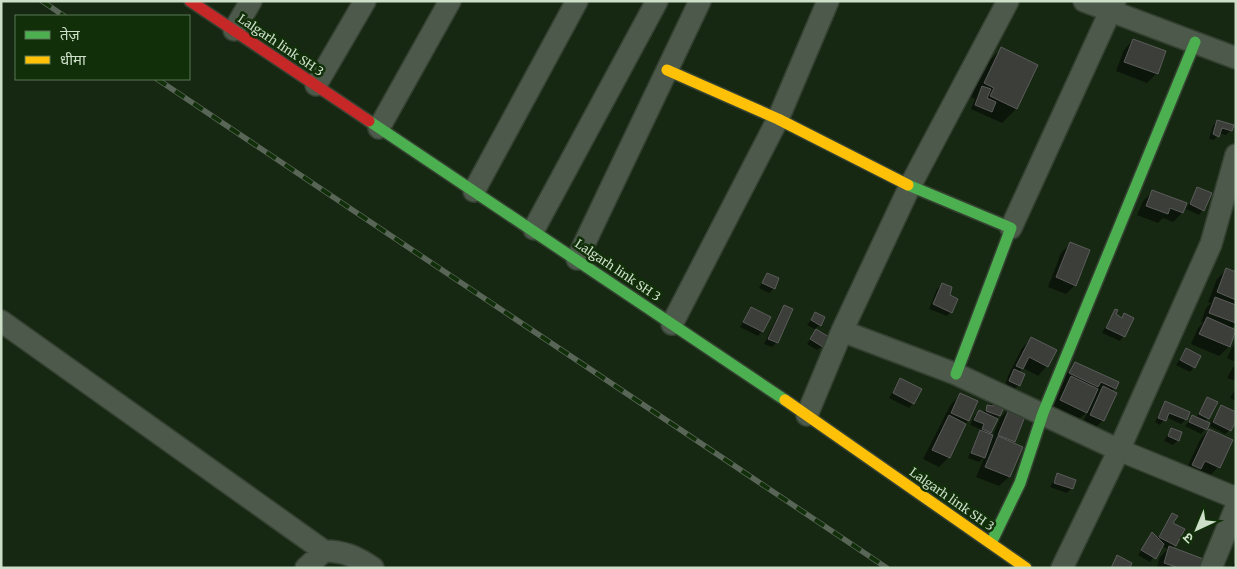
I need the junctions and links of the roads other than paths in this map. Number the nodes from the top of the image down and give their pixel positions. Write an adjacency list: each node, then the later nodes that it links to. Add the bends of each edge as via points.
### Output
1 (190, 1): 12 (street, Lalgarh link SH 3)
2 (251, 1): 12 (street)
3 (365, 1): 16 (street)
4 (450, 1): 18 (street)
5 (577, 1): 21 (street)
6 (657, 1): 23 (street)
7 (700, 1): 15 (street)
8 (828, 1): 17 (street)
9 (1008, 1): 20 (street)
10 (1084, 1): 11 (street)
11 (1113, 6): 13 (street); 22 (street)
12 (234, 30): 16 (street, Lalgarh link SH 3)
13 (1195, 42): 14 (street); 29 (street)
14 (1236, 58)
15 (667, 70): 17 (street); 24 (street)
16 (316, 85): 18 (street, Lalgarh link SH 3)
17 (778, 119): 20 (street); 26 (street)
18 (379, 128): 21 (street, Lalgarh link SH 3)
19 (1236, 155): 31 (street, via 1212,244)
20 (910, 186): 22 (street); 27 (street)
21 (474, 191): 23 (street, Lalgarh link SH 3)
22 (1010, 228): 28 (street)
23 (534, 230): 24 (street, Lalgarh link SH 3)
24 (577, 259): 26 (street, Lalgarh link SH 3)
25 (1, 321): 35 (street)
26 (672, 324): 30 (street, Lalgarh link SH 3)
27 (842, 331): 28 (street); 30 (street)
28 (956, 374): 29 (street)
29 (1043, 413): 31 (street); 34 (street, via 1020,483)
30 (807, 415): 34 (street, Lalgarh link SH 3)
31 (1119, 450): 32 (street); 39 (street)
32 (1236, 498)
33 (1236, 507): 40 (street)
34 (991, 543): 38 (street, Lalgarh link SH 3)
35 (324, 551): 36 (street); 37 (street, via 339,551)
36 (306, 568)
37 (373, 568)
38 (1026, 568)
39 (1062, 568)
40 (1211, 568)

